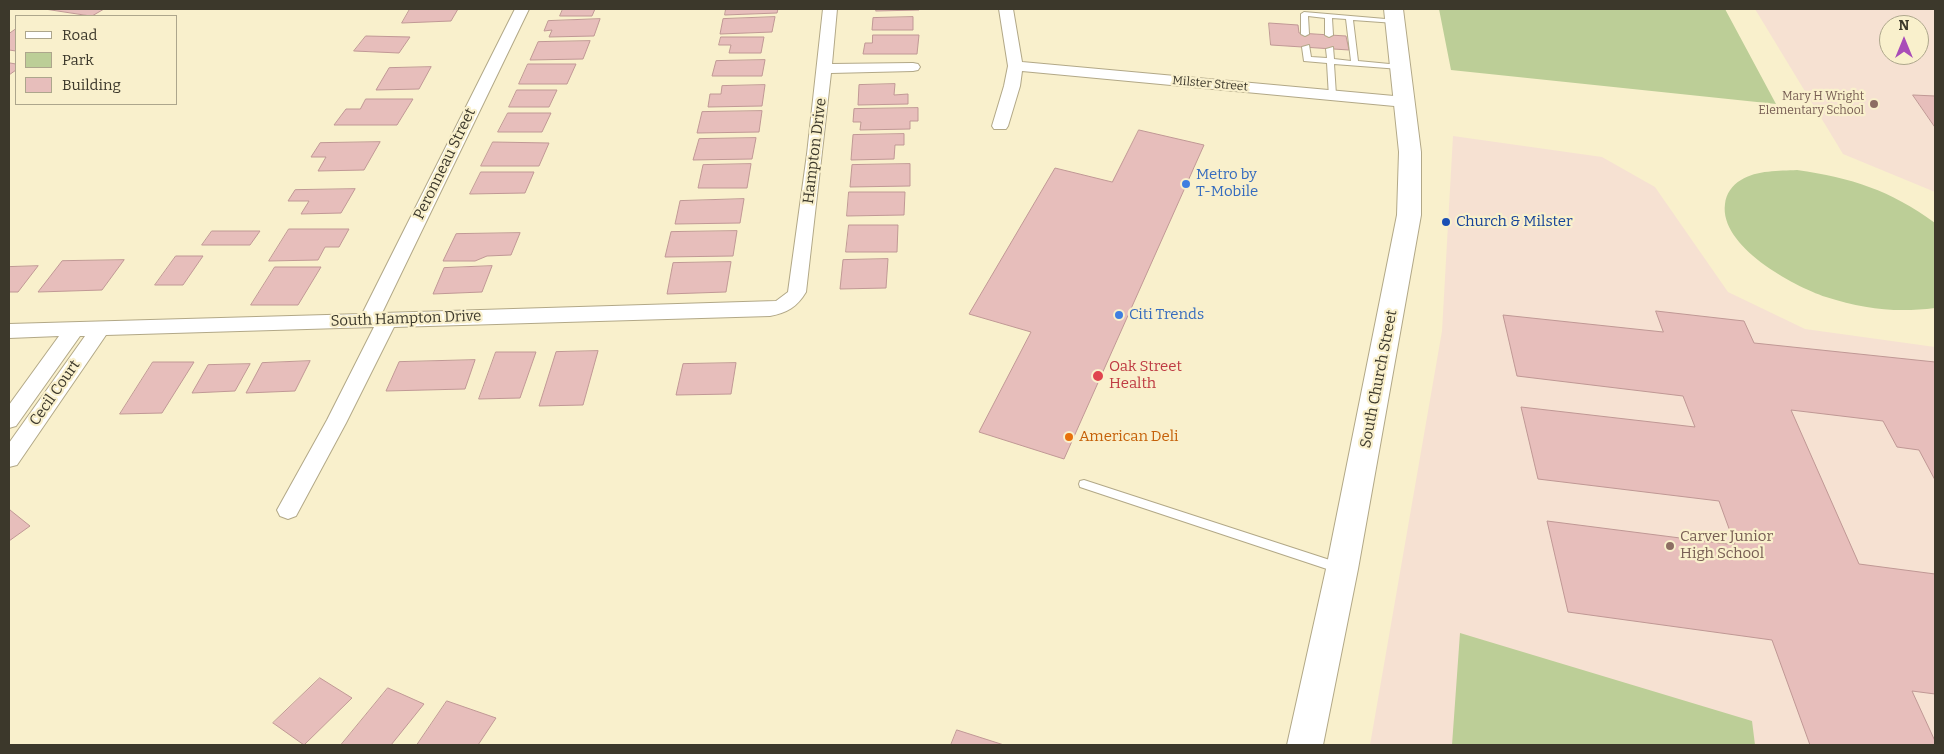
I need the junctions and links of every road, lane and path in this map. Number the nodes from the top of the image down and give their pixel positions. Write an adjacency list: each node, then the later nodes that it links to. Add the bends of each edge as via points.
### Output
1 (522, 9): 21 (street, Peronneau Street)
2 (830, 9): 16 (street, Hampton Drive)
3 (1006, 9): 13 (street)
4 (1394, 15): 6 (lane); 15 (main road, South Church Street)
5 (1328, 16): 6 (lane); 7 (lane, via 1304,14); 8 (lane)
6 (1349, 17): 12 (lane)
7 (1305, 34)
8 (1329, 35)
9 (1306, 47): 11 (lane, via 1306,59)
10 (1330, 49): 11 (lane)
11 (1331, 61): 12 (lane); 17 (lane)
12 (1355, 63): 15 (lane)
13 (1015, 66): 17 (street, Milster Street); 19 (street)
14 (912, 67): 16 (street)
15 (1400, 67): 18 (main road, South Church Street)
16 (824, 69): 20 (street, Hampton Drive)
17 (1332, 95): 18 (street, Milster Street)
18 (1405, 102): 29 (main road, South Church Street, via 1410,183 1404,249)
19 (1000, 126)
20 (796, 292): 21 (street, South Hampton Drive, via 783,307 770,309)
21 (378, 319): 23 (street, South Hampton Drive); 28 (street, Peronneau Street, via 336,423)
22 (75, 328): 23 (street, South Hampton Drive); 24 (street, South Hampton Drive); 25 (street, Cecil Court)
23 (101, 328): 26 (street, Cecil Court)
24 (9, 331)
25 (9, 420)
26 (9, 459)
27 (1084, 484): 29 (lane)
28 (288, 510)
29 (1342, 569): 30 (main road, South Church Street)
30 (1305, 745)

